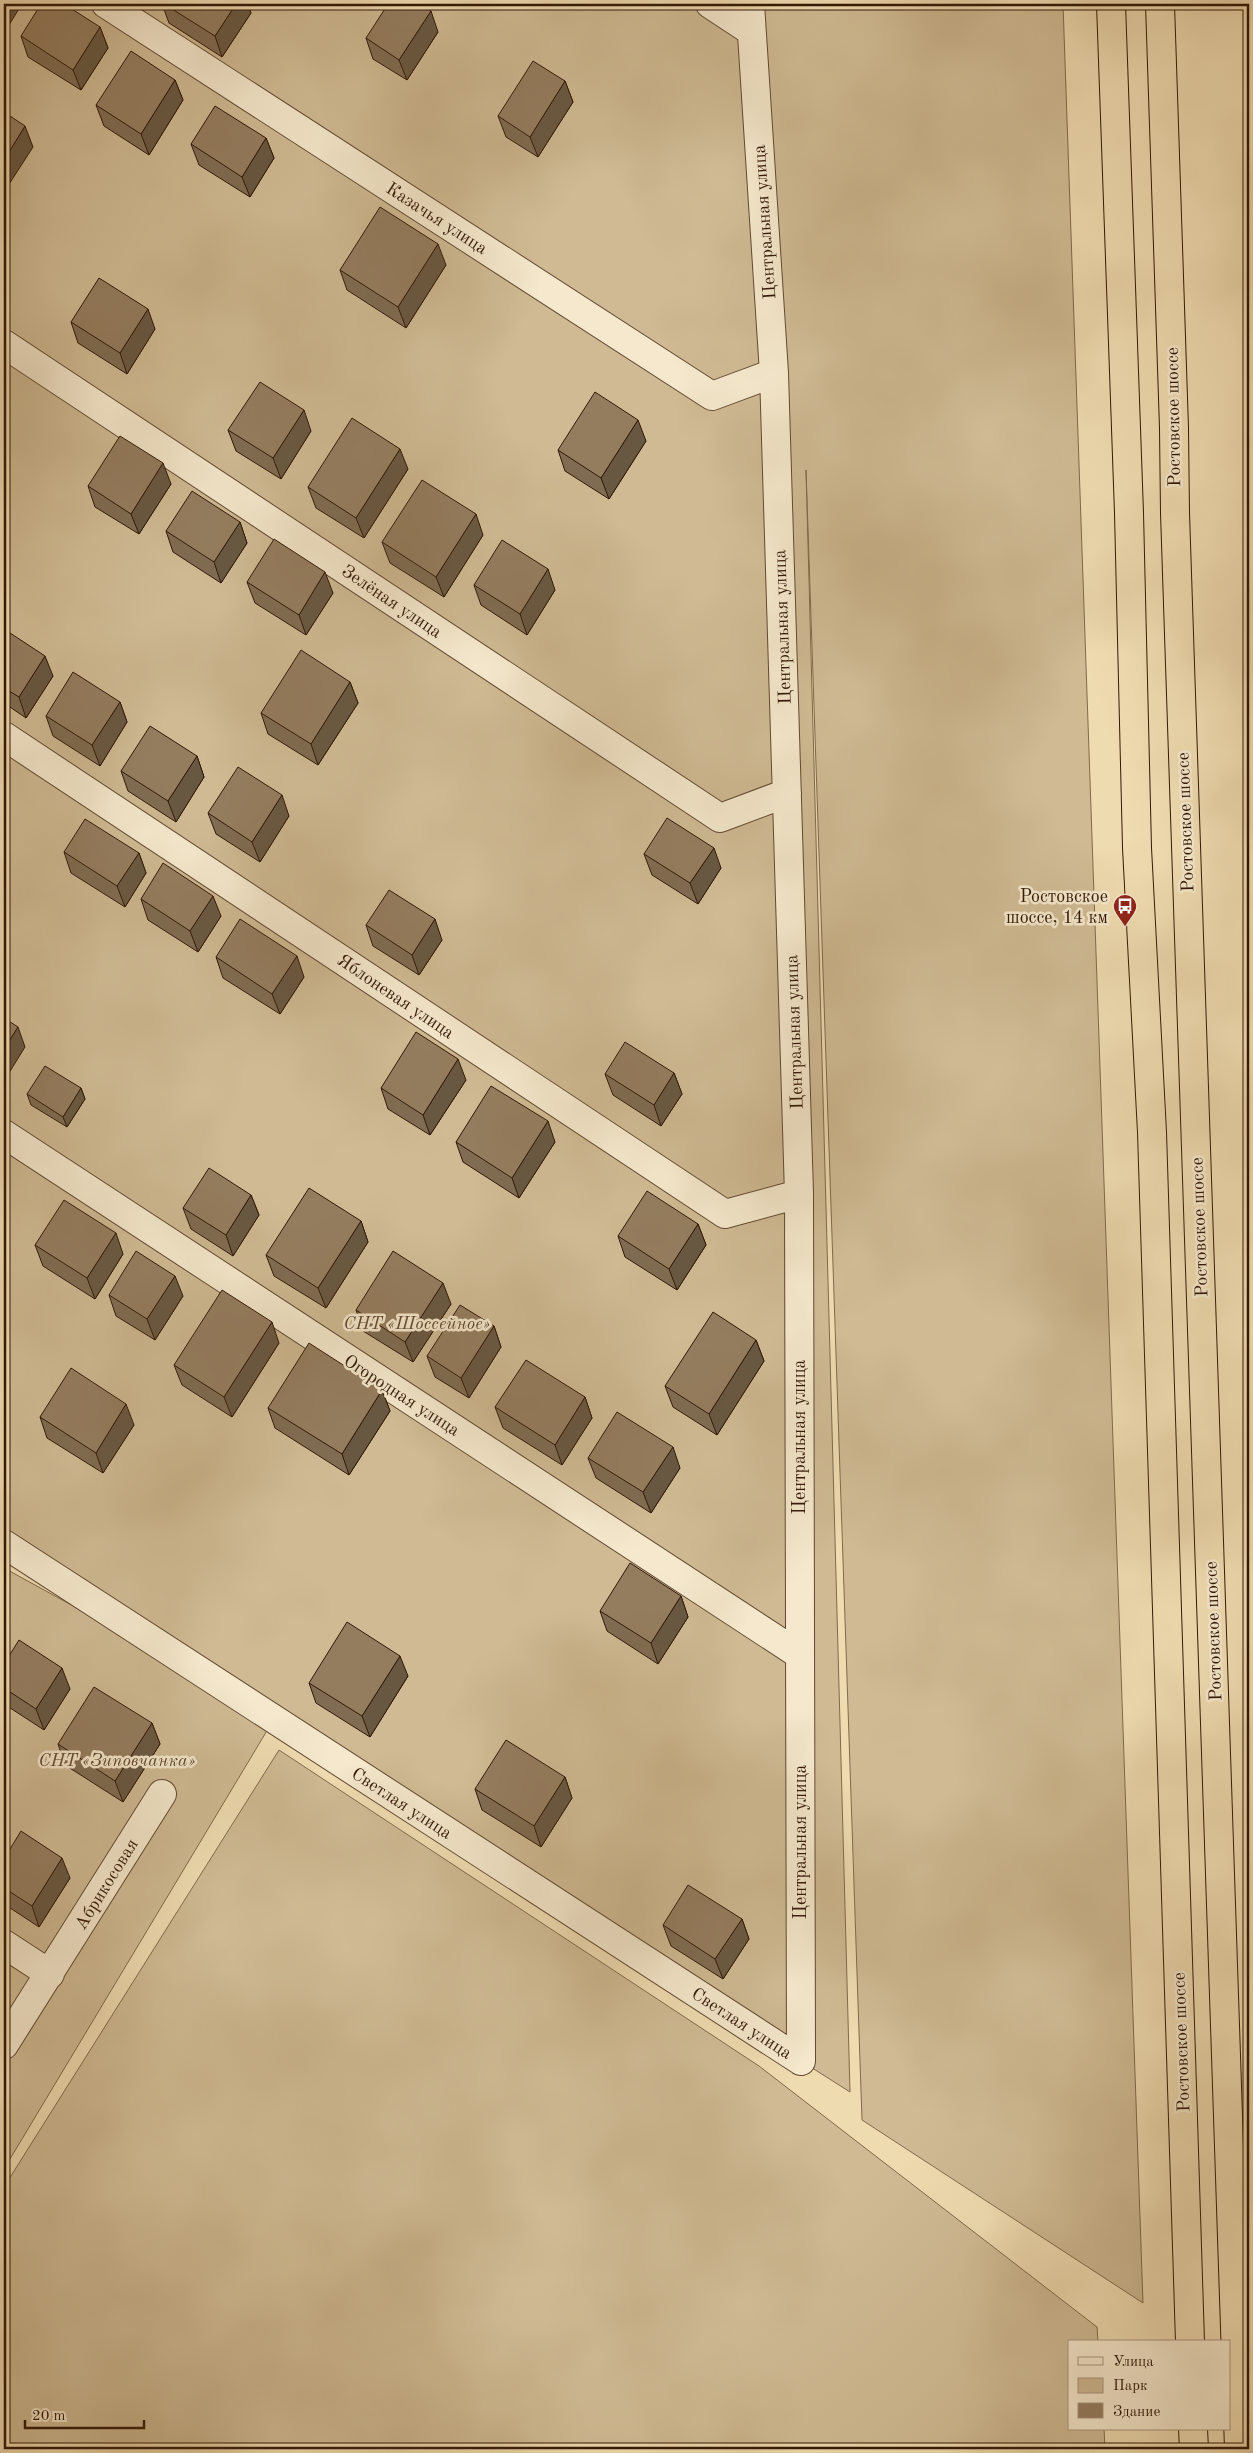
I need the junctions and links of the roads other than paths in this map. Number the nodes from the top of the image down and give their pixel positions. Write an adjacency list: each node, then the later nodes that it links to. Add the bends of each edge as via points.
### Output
1 (106, 4): 8 (street, Казачья улица, via 712,396)
2 (710, 4): 6 (street)
3 (750, 4): 6 (street, Центральная улица)
4 (1111, 4): 20 (highway, Ростовское шоссе, via 1137,848 1152,1142)
5 (1160, 4): 23 (highway, Ростовское шоссе)
6 (751, 31): 8 (street, Центральная улица)
7 (4, 344): 10 (street, Зелёная улица, via 720,818)
8 (774, 373): 10 (street, Центральная улица)
9 (4, 736): 12 (street, Яблоневая улица, via 725,1214)
10 (787, 793): 12 (street, Центральная улица)
11 (4, 1134): 14 (street, Огородная улица)
12 (799, 1194): 14 (street, Центральная улица)
13 (4, 1544): 19 (street, Светлая улица)
14 (800, 1656): 19 (street, Центральная улица)
15 (162, 1794): 17 (street, Абрикосовая)
16 (4, 1944): 17 (street)
17 (50, 1974): 18 (street, Абрикосовая)
18 (4, 2045)
19 (801, 2061)
20 (1190, 2340)
21 (1193, 2430): 22 (highway)
22 (1194, 2449)
23 (1240, 2449)

